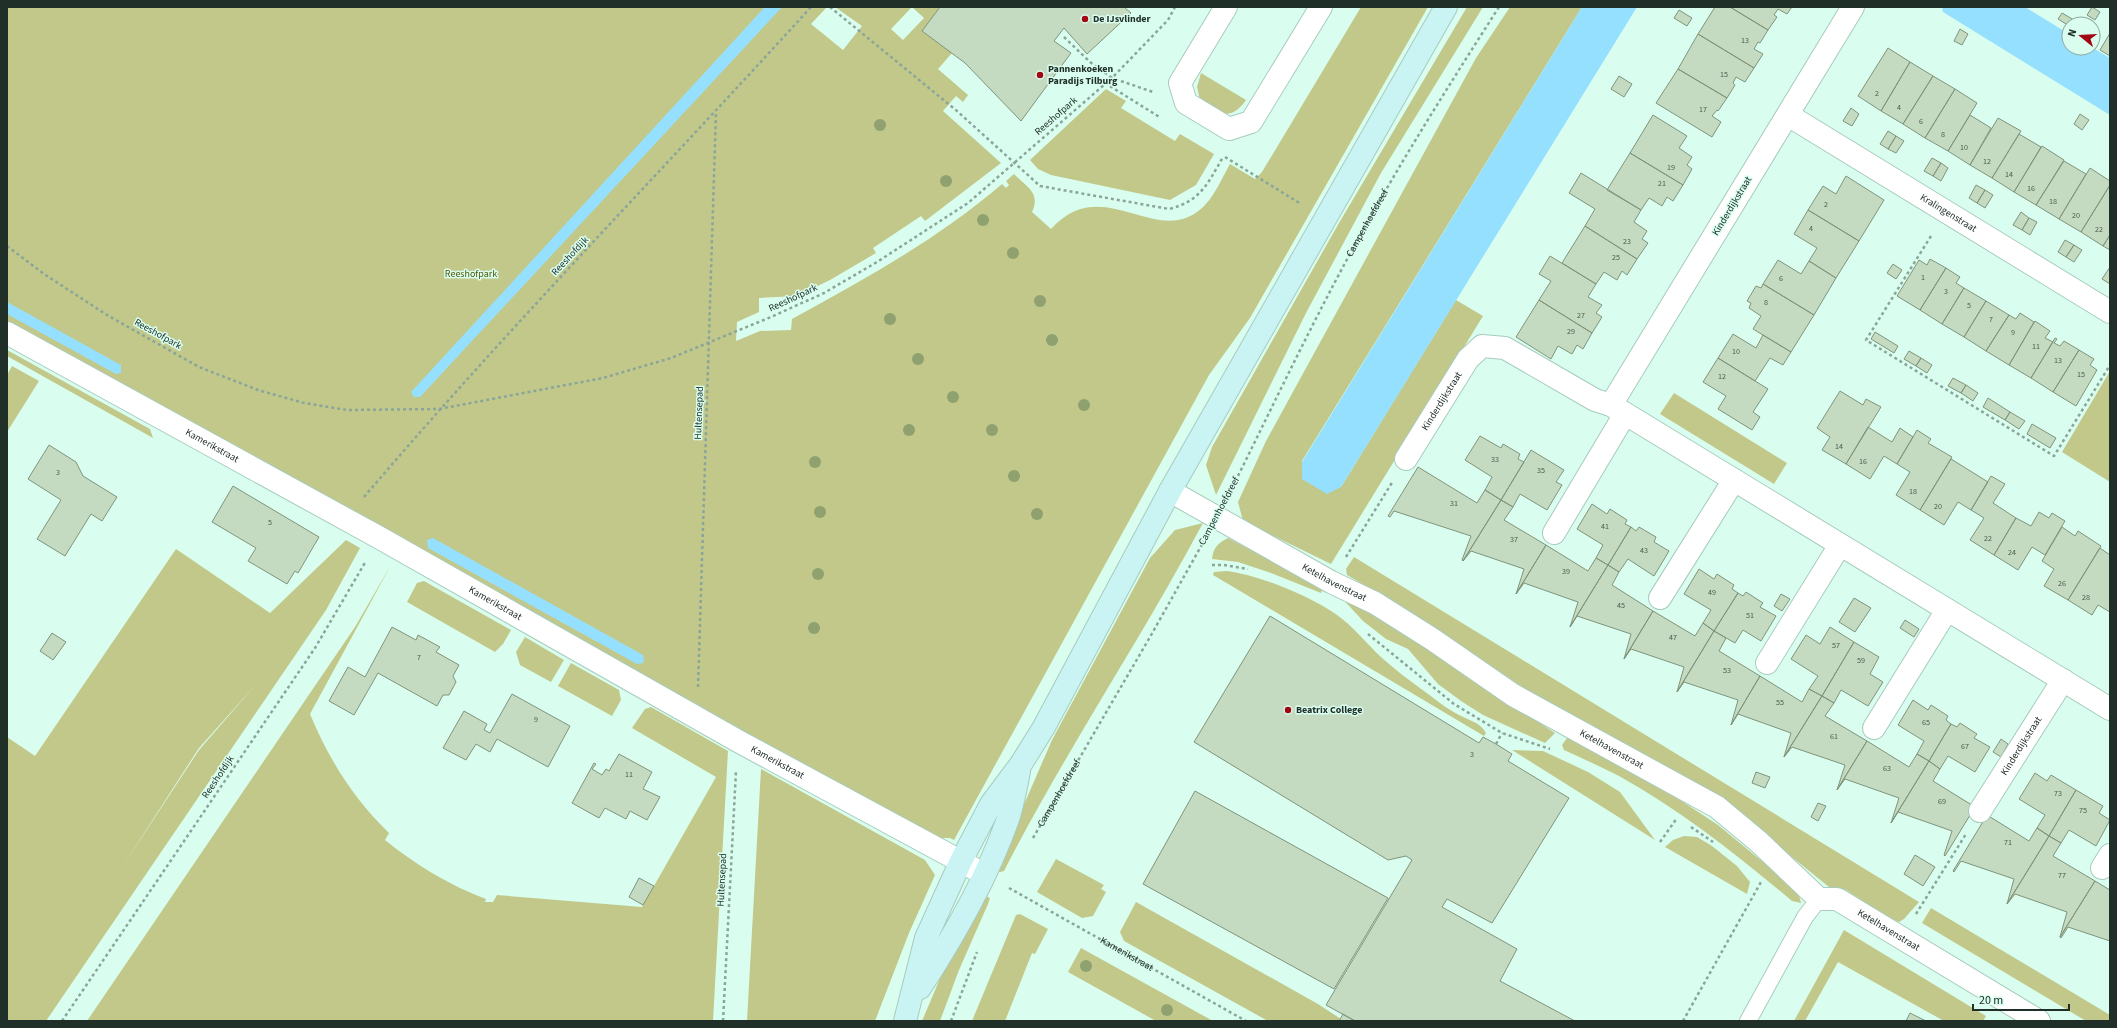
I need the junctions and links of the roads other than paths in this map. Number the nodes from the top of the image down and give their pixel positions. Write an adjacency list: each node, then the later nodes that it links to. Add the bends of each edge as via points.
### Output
1 (1226, 7): 2 (street, via 1180,83 1186,103 1229,129 1251,122)
2 (1321, 7)
3 (1446, 7): 11 (street)
4 (1853, 7): 5 (street, Kinderdijkstraat)
5 (1788, 115): 6 (street, Kralingenstraat); 8 (street, Kinderdijkstraat)
6 (2110, 312)
7 (7, 333): 22 (street, Kamerikstraat, via 380,538 738,741)
8 (1618, 409): 9 (street, Kinderdijkstraat, via 1595,400 1505,348 1482,346 1468,359); 10 (street, Kinderdijkstraat); 12 (street, Kinderdijkstraat)
9 (1406, 459)
10 (1734, 480): 13 (street, Kinderdijkstraat); 14 (street)
11 (1170, 491): 20 (street, via 1048,720); 24 (street, Ketelhavenstraat, via 1331,582 1375,603 1512,695 1717,807)
12 (1554, 533)
13 (1840, 544): 15 (street, Kinderdijkstraat); 16 (street)
14 (1660, 598)
15 (1947, 610): 17 (street, Kinderdijkstraat); 19 (street)
16 (1768, 663)
17 (2062, 680): 18 (street, Kinderdijkstraat); 21 (street, Kinderdijkstraat)
18 (2107, 701)
19 (1874, 728)
20 (1021, 764): 22 (street, via 991,804); 23 (street, via 1008,819)
21 (1980, 811)
22 (961, 861): 23 (street, Kamerikstraat); 25 (street, via 926,938)
23 (984, 874): 25 (street, via 947,946)
24 (1820, 899): 26 (lane, via 1805,917); 27 (street, Ketelhavenstraat, via 1837,899)
25 (908, 1011)
26 (1748, 1021)
27 (2039, 1021)

